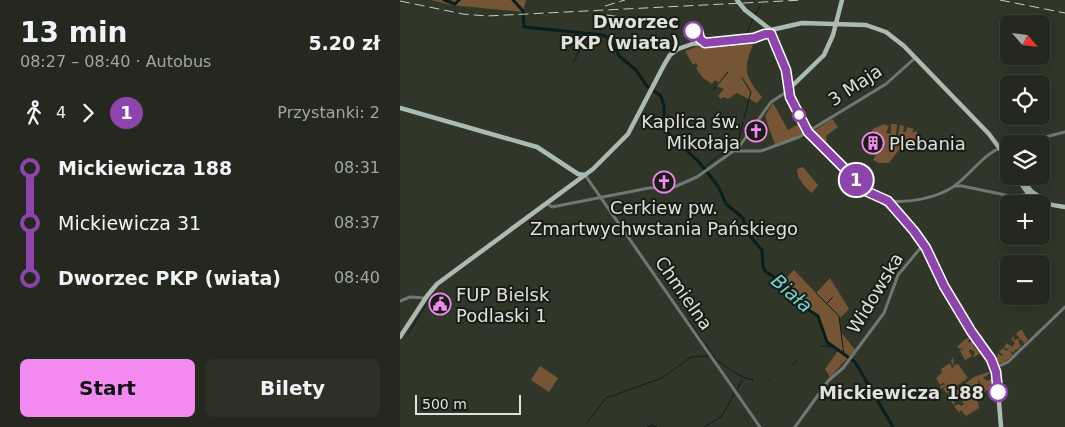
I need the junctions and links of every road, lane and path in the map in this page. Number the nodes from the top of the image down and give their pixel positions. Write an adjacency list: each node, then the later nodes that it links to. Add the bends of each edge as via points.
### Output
1 (737, 0): 4 (main road)
2 (842, 0): 3 (main road)
3 (837, 23): 4 (main road, via 794,24); 5 (main road, via 880,30); 6 (main road, via 823,56)
4 (769, 33): 6 (main road, via 785,66); 13 (main road, via 680,48 666,61 625,138)
5 (914, 58): 8 (street, 3 Maja, via 883,86); 11 (main road)
6 (788, 90): 8 (main road); 12 (street, via 771,102)
7 (400, 108): 14 (main road, via 537,147)
8 (808, 132): 12 (street, 3 Maja, via 762,151); 22 (main road, via 867,191)
9 (1065, 132): 10 (street)
10 (1050, 136)
11 (999, 148): 16 (street)
12 (740, 149): 19 (street, via 675,187 649,188)
13 (585, 175): 14 (main road); 19 (street, Chmielna)
14 (579, 177): 21 (main road)
15 (1022, 185): 17 (main road)
16 (954, 186): 17 (street, via 1015,197); 22 (street, via 928,198)
17 (1026, 192): 18 (main road)
18 (1031, 195)
19 (601, 198): 21 (street, via 554,206); 29 (street, Chmielna)
20 (1037, 199): 20 (main road, via 1065,207)
21 (548, 202): 24 (main road, via 446,276)
22 (890, 203): 23 (main road)
23 (924, 244): 28 (main road, via 944,286); 30 (street, Widowska, via 898,275 885,310 852,357 829,380)
24 (424, 299): 25 (street, via 410,297); 27 (main road)
25 (400, 301)
26 (1065, 306): 28 (street, via 1008,362)
27 (400, 337)
28 (995, 368): 31 (main road)
29 (760, 427)
30 (795, 427)
31 (1001, 427)

